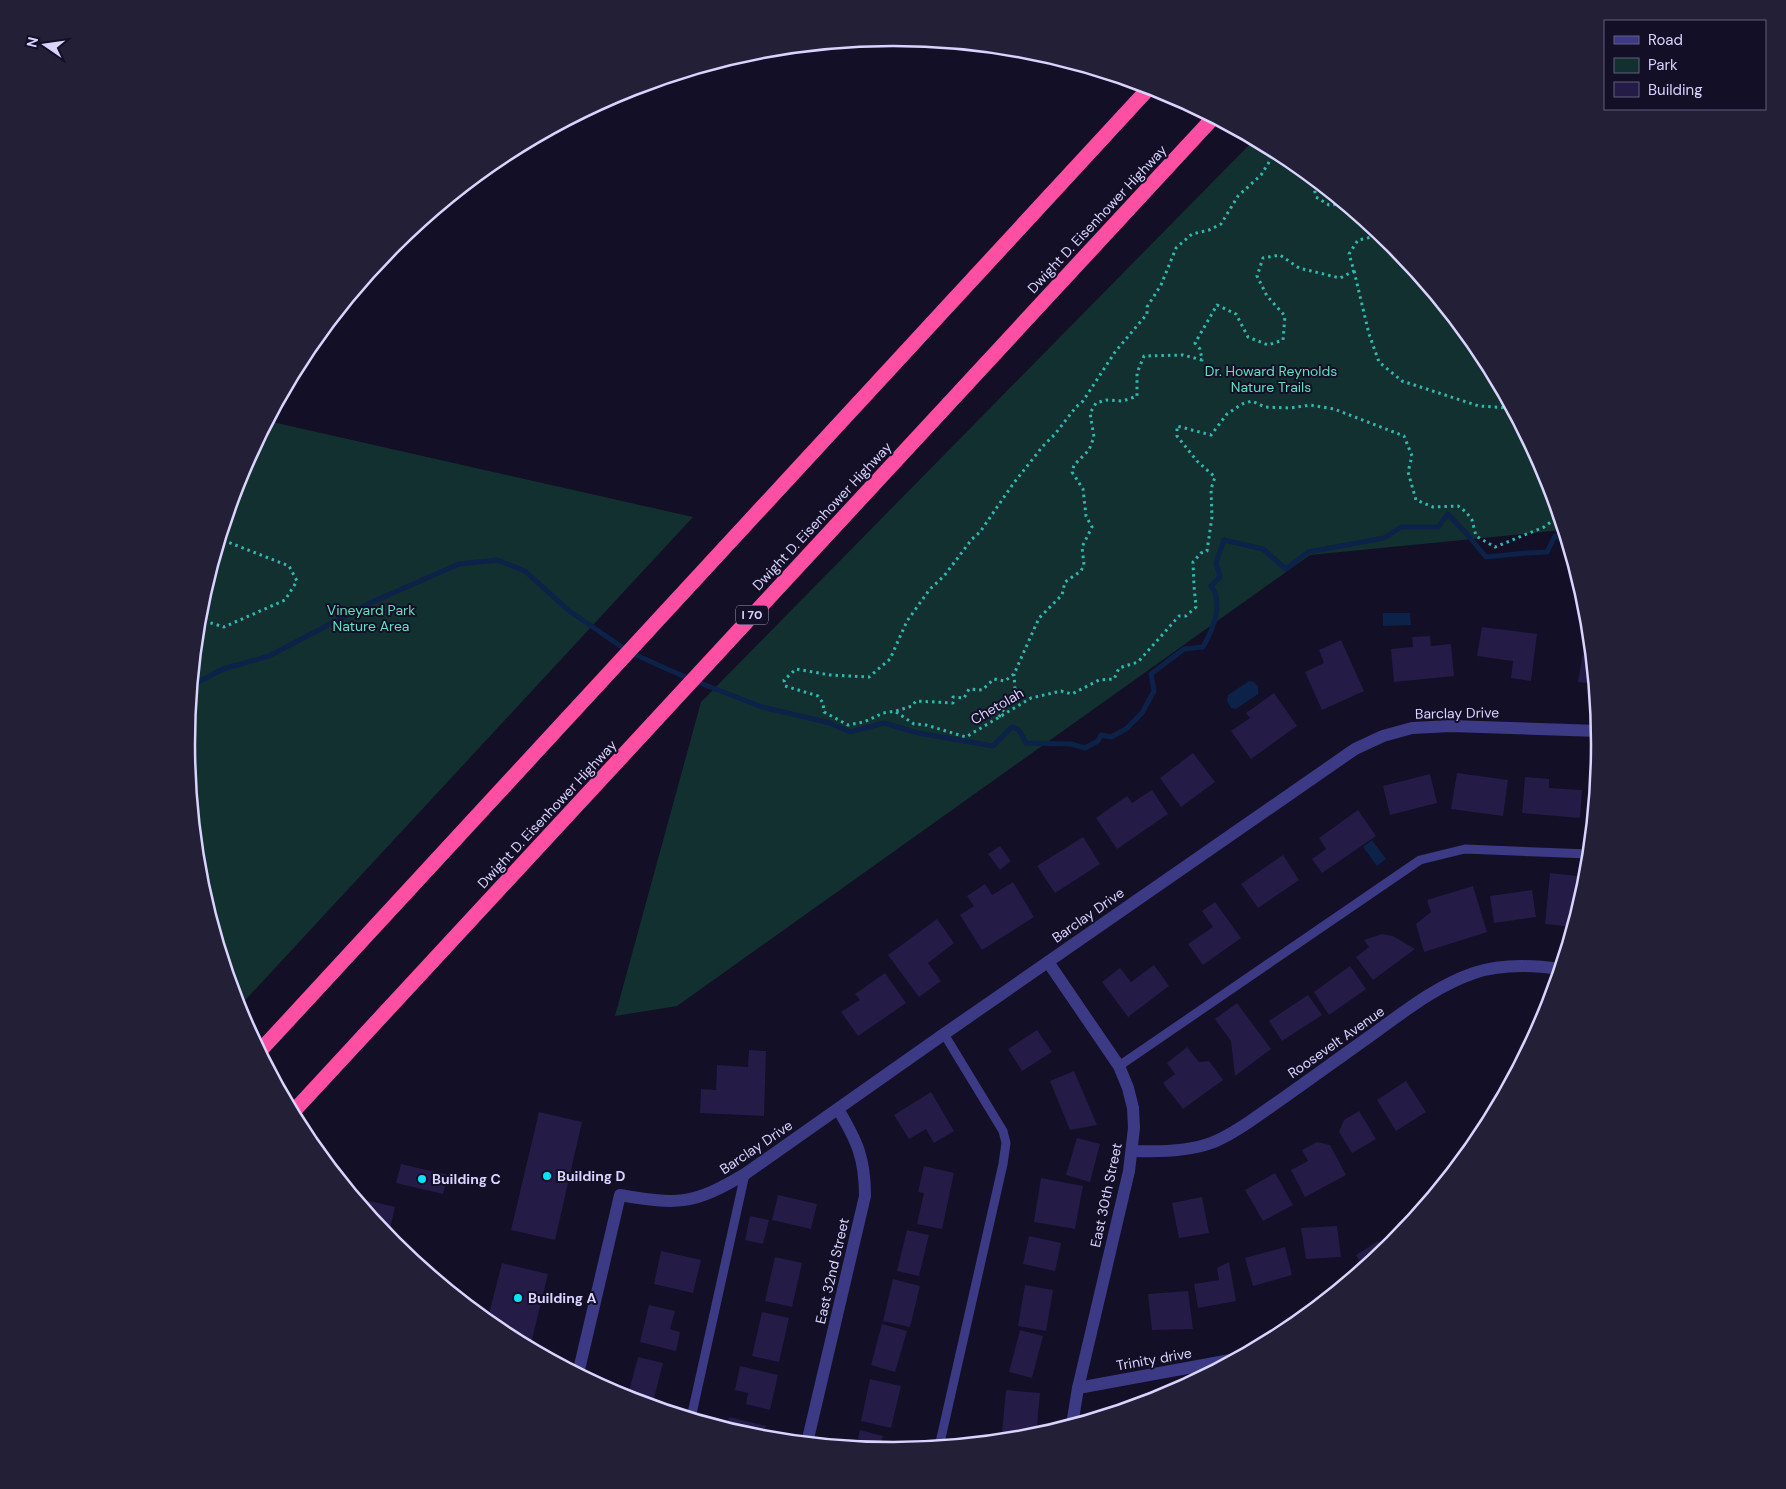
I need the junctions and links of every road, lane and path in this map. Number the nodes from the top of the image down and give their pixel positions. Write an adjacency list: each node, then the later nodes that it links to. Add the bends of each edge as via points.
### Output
1 (1144, 93): 20 (highway)
2 (1209, 122): 22 (highway, Dwight D. Eisenhower Highway / I 70)
3 (1272, 158): 13 (path, via 1261,175 1238,196 1221,224 1192,234 1176,248 1161,285 1147,307 1147,314 1116,352 1083,402 1037,453 980,532 930,589 907,621 890,659 869,677 830,676 796,669 784,680 785,686 818,696 824,712 848,725)
4 (1314, 188): 5 (path, via 1316,197 1329,206)
5 (1335, 205)
6 (1372, 237): 7 (path, via 1358,240 1349,254)
7 (1354, 270): 8 (path, via 1379,362 1402,381 1479,406); 12 (path, via 1340,278 1299,268 1280,255 1263,258 1257,276 1285,316 1283,340 1268,345 1248,337 1236,314 1217,305 1195,343 1202,360 1183,355 1144,356 1137,373 1137,396 1123,401 1096,403 1090,413 1094,437 1089,450 1074,465 1072,472 1083,489 1086,516 1092,527 1082,547 1084,565 1082,571 1065,582 1062,595 1039,618)
8 (1504, 408)
9 (1554, 520): 14 (path, Chetolah, via 1544,527 1495,546 1476,536 1472,520 1458,506 1433,507 1416,500 1408,472 1412,456 1404,436 1334,408 1265,406 1252,401 1227,414 1211,435 1177,426 1177,436 1197,461 1216,477 1211,489 1212,517 1207,551 1193,562 1196,607 1186,616 1179,616 1138,662 1119,668 1114,680 1099,680 1072,694 1061,690 1031,698)
10 (226, 541): 11 (path, via 289,566 297,581 285,600 224,627)
11 (206, 621)
12 (1014, 674): 13 (path, via 1005,680 994,679 982,690 969,689 964,698 953,697 953,703 916,701 912,706); 14 (path, via 1015,690)
13 (896, 711): 14 (path, Chetolah, via 914,724 966,738)
14 (999, 718)
15 (1591, 731): 17 (street, Barclay Drive, via 1451,726 1412,728 1383,736 1355,749)
16 (1582, 854): 21 (lane, via 1465,849 1420,860)
17 (1048, 962): 19 (street, Barclay Drive); 21 (street, East 30th Street)
18 (1554, 967): 24 (street, Roosevelt Avenue, via 1510,966 1458,980 1425,997 1224,1138 1196,1147)
19 (944, 1034): 23 (street, Barclay Drive); 32 (lane, via 995,1116 1006,1143)
20 (264, 1047)
21 (1120, 1066): 24 (street, East 30th Street, via 1133,1108)
22 (297, 1108)
23 (838, 1109): 25 (street, Barclay Drive); 31 (street, East 32nd Street, via 862,1157 865,1196)
24 (1132, 1151): 28 (street, East 30th Street)
25 (745, 1174): 27 (street, Barclay Drive, via 718,1190 688,1201 654,1201 620,1195); 29 (lane)
26 (1218, 1362): 28 (street, Trinity drive)
27 (579, 1368)
28 (1078, 1388): 30 (street, East 30th Street)
29 (692, 1413)
30 (1073, 1419)
31 (808, 1438)
32 (940, 1441)

